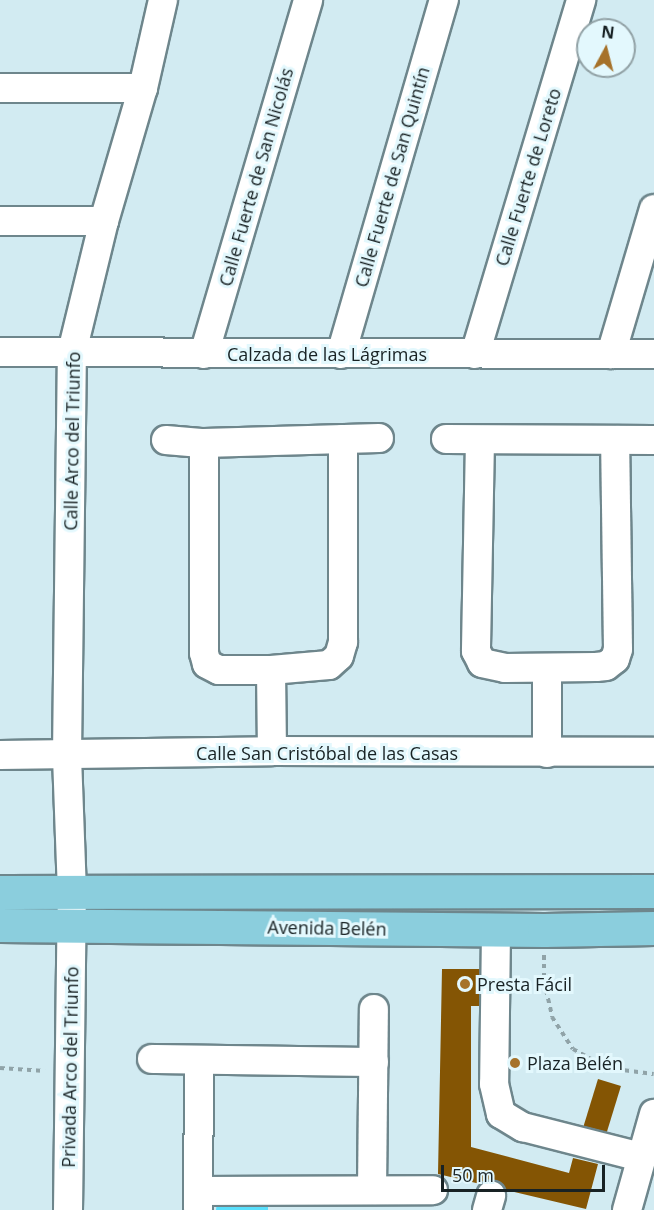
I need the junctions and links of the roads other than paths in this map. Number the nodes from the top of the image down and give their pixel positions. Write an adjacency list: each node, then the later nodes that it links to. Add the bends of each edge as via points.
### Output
1 (163, 0): 6 (street, Calle Arco del Triunfo)
2 (308, 0): 12 (street, Calle Fuerte de San Nicolás)
3 (444, 0): 13 (street, Calle Fuerte de San Quintín)
4 (581, 0): 14 (street, Calle Fuerte de Loreto)
5 (0, 88): 6 (street)
6 (143, 88): 9 (street, Calle Arco del Triunfo)
7 (654, 209): 15 (street)
8 (0, 221): 9 (street)
9 (104, 221): 11 (street, Calle Arco del Triunfo)
10 (0, 352): 11 (street, Calzada de las Lágrimas)
11 (72, 352): 12 (street, Calzada de las Lágrimas); 31 (street, Calle Arco del Triunfo)
12 (204, 354): 13 (street, Calzada de las Lágrimas)
13 (340, 354): 14 (street, Calzada de las Lágrimas)
14 (475, 354): 15 (street, Calzada de las Lágrimas)
15 (611, 354): 16 (street, Calzada de las Lágrimas)
16 (654, 354)
17 (379, 438): 18 (street)
18 (343, 439): 24 (street); 26 (street, via 343,642 339,656 329,665)
19 (446, 439): 21 (street)
20 (166, 440): 24 (street)
21 (480, 440): 22 (street); 25 (street, via 478,660 494,667)
22 (615, 440): 23 (street); 25 (street, via 618,649 615,659 606,666)
23 (654, 441)
24 (204, 442): 26 (street, via 207,664 219,670)
25 (547, 668): 29 (street)
26 (271, 670): 27 (street)
27 (272, 751): 29 (street, Calle San Cristóbal de las Casas); 31 (street, Calle San Cristóbal de las Casas)
28 (654, 752): 29 (street, Calle San Cristóbal de las Casas)
29 (547, 753)
30 (0, 755): 31 (street, Calle San Cristóbal de las Casas)
31 (67, 755): 36 (street, Calle Arco del Triunfo)
32 (654, 891): 36 (main road, Avenida Belén)
33 (0, 892): 36 (main road, Avenida Belén)
34 (0, 902): 36 (street)
35 (654, 906): 36 (street, via 505,906 419,900)
36 (72, 908): 37 (street); 38 (street); 39 (main road, Avenida Belén); 41 (main road, Avenida Belén); 51 (street, Privada Arco del Triunfo)
37 (0, 912)
38 (654, 914)
39 (0, 925)
40 (654, 928): 41 (main road, Avenida Belén)
41 (496, 930): 47 (street, via 494,1084 501,1114 523,1127)
42 (374, 1009): 45 (street)
43 (152, 1059): 44 (street)
44 (200, 1061): 45 (street); 50 (street)
45 (374, 1062): 48 (street)
46 (654, 1114): 47 (street)
47 (641, 1157): 52 (street)
48 (372, 1190): 49 (street); 50 (street)
49 (433, 1190)
50 (198, 1201)
51 (68, 1210)
52 (627, 1210)

